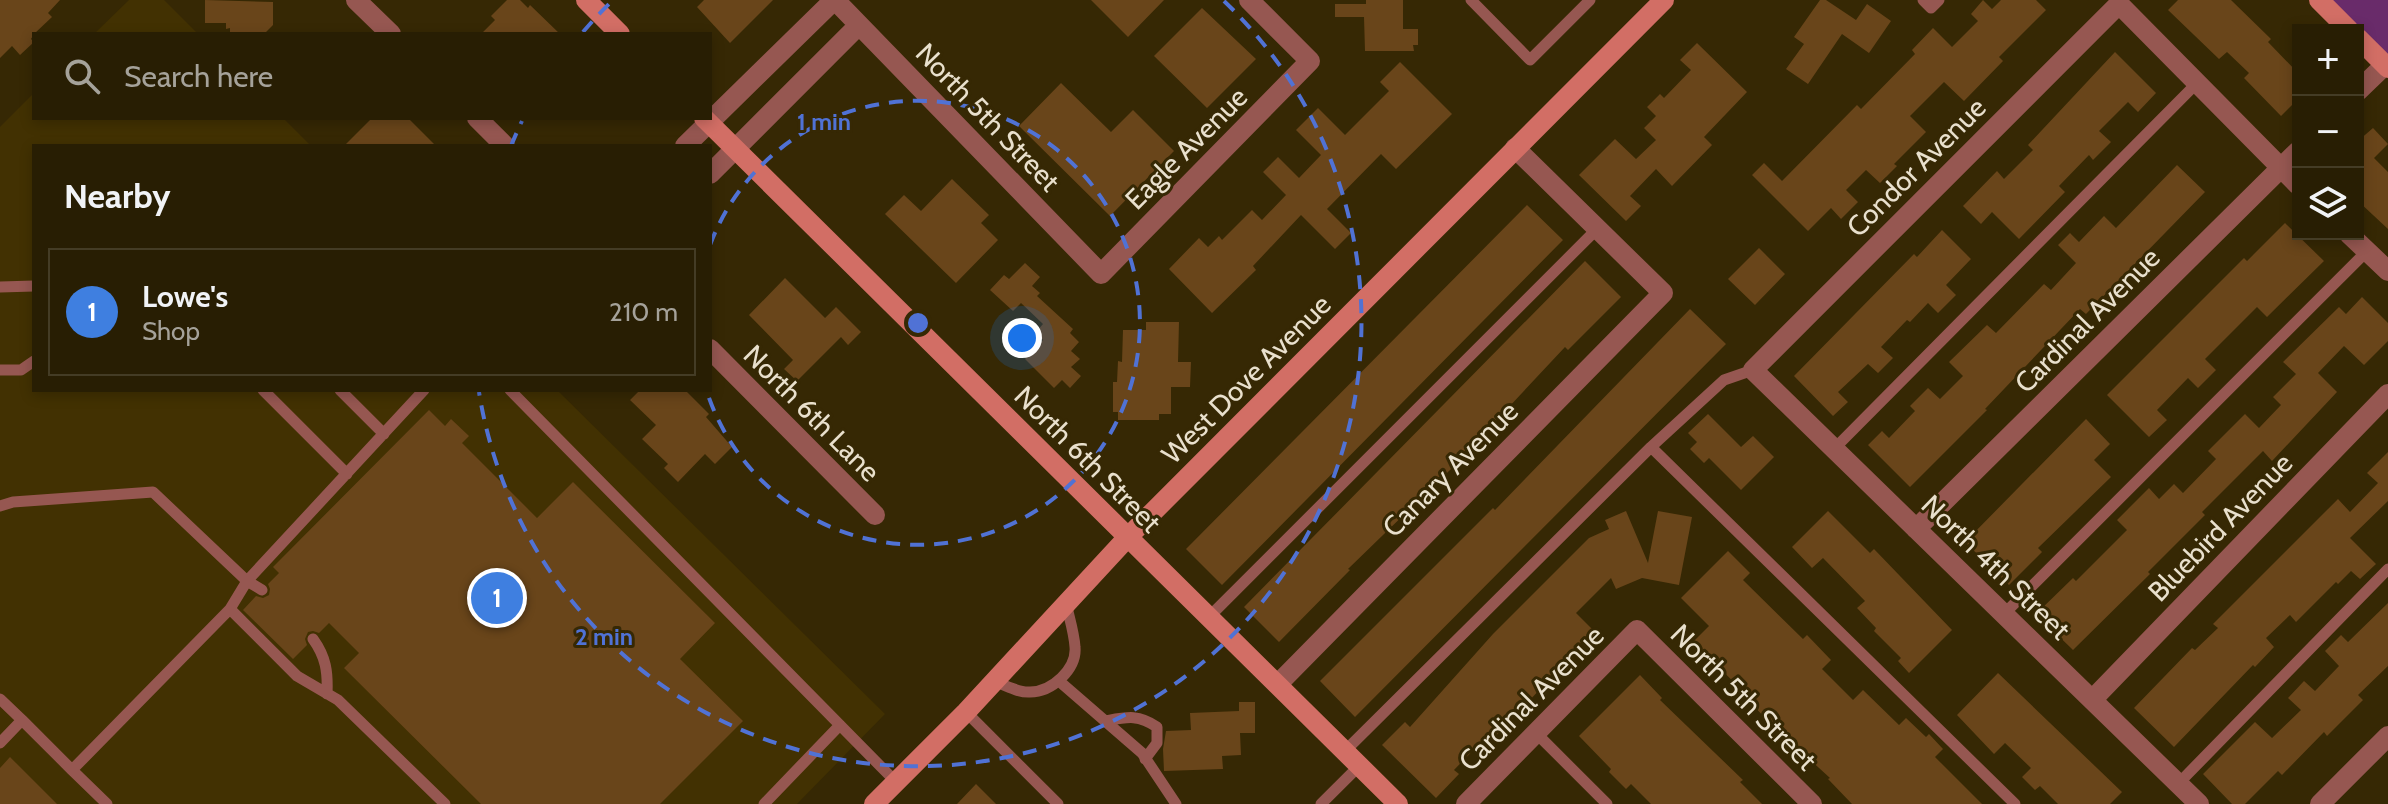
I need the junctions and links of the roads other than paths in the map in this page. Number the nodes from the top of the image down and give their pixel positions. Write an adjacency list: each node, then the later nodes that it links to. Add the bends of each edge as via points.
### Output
1 (356, 0): 13 (street)
2 (586, 0): 14 (main road)
3 (834, 0): 12 (street, North 5th Street); 19 (street)
4 (1249, 0): 34 (street, Eagle Avenue, via 1310,61)
5 (1471, 0): 6 (lane, via 1530,60)
6 (1590, 0)
7 (1664, 0): 24 (main road, West Dove Avenue)
8 (1923, 0): 9 (lane, via 1931,8)
9 (1939, 0)
10 (2319, 0): 11 (main road)
11 (2343, 24)
12 (859, 25): 25 (street); 34 (street, North 5th Street)
13 (389, 32)
14 (618, 32)
15 (2364, 44): 16 (main road)
16 (2386, 66): 18 (street)
17 (2197, 83): 27 (street); 40 (street, Condor Avenue, via 2119,4); 48 (lane)
18 (2364, 86)
19 (712, 115)
20 (479, 120): 22 (street)
21 (707, 120): 23 (street); 25 (main road, North 6th Street)
22 (503, 144)
23 (687, 144)
24 (1515, 148): 30 (street); 53 (main road, West Dove Avenue)
25 (735, 149): 28 (street); 53 (main road, North 6th Street)
26 (2292, 157): 27 (street, Cardinal Avenue)
27 (2280, 168): 29 (street); 52 (street, Cardinal Avenue)
28 (712, 172)
29 (2292, 179)
30 (1597, 229): 60 (lane); 65 (street, Canary Avenue, via 1663,293)
31 (2355, 240): 32 (street)
32 (2367, 251): 33 (street); 59 (lane)
33 (2388, 271)
34 (1101, 274)
35 (32, 286): 36 (lane)
36 (0, 287)
37 (712, 351): 51 (street, North 6th Lane)
38 (32, 362): 39 (lane, via 21,370)
39 (0, 370)
40 (1753, 370): 47 (lane, via 1724,380); 48 (street, North 4th Street)
41 (265, 392): 49 (lane)
42 (342, 392): 46 (lane)
43 (422, 392): 46 (lane)
44 (512, 392): 72 (lane)
45 (2388, 394): 68 (street, Bluebird Avenue)
46 (384, 434): 49 (lane)
47 (1651, 447): 76 (lane); 93 (lane)
48 (1834, 449): 52 (street, North 4th Street)
49 (347, 474): 55 (lane)
50 (0, 506): 55 (lane, via 153,492)
51 (875, 515)
52 (1916, 529): 59 (street, North 4th Street)
53 (1127, 538): 57 (main road, West Dove Avenue); 60 (main road, North 6th Street)
54 (2388, 569): 81 (lane)
55 (247, 581): 56 (lane); 58 (lane)
56 (262, 590)
57 (1066, 603): 63 (main road, West Dove Avenue); 64 (lane, via 1076,650)
58 (230, 609): 66 (lane, via 297,676); 79 (lane)
59 (2004, 614): 68 (street, North 4th Street)
60 (1209, 617): 65 (main road, North 6th Street)
61 (1637, 630): 73 (street, Cardinal Avenue); 92 (street, North 5th Street)
62 (313, 639): 66 (lane, via 324,654)
63 (994, 681): 64 (lane, via 1029,693); 69 (main road, West Dove Avenue)
64 (1059, 681): 71 (lane)
65 (1278, 684): 76 (main road, North 6th Street)
66 (327, 694): 83 (lane)
67 (0, 699): 70 (lane)
68 (2092, 700): 81 (street, North 4th Street)
69 (966, 712): 80 (main road, West Dove Avenue); 86 (lane)
70 (22, 720): 75 (lane); 79 (lane)
71 (1105, 721): 77 (lane); 77 (lane, via 1143,717 1157,727 1157,743)
72 (840, 725): 80 (lane); 84 (lane)
73 (1536, 733): 90 (street, Cardinal Avenue); 91 (lane)
74 (2388, 736): 95 (street)
75 (0, 743)
76 (1345, 751): 78 (main road, North 6th Street)
77 (1145, 759): 87 (lane)
78 (1360, 765): 88 (lane); 89 (main road, North 6th Street)
79 (72, 770): 82 (lane)
80 (896, 782): 85 (main road, West Dove Avenue)
81 (2178, 784): 94 (street, North 4th Street)
82 (107, 804)
83 (445, 804)
84 (764, 804)
85 (874, 804)
86 (1058, 804)
87 (1176, 804)
88 (1321, 804)
89 (1398, 804)
90 (1466, 804)
91 (1607, 804)
92 (1812, 804)
93 (2015, 804)
94 (2199, 804)
95 (2320, 804)

